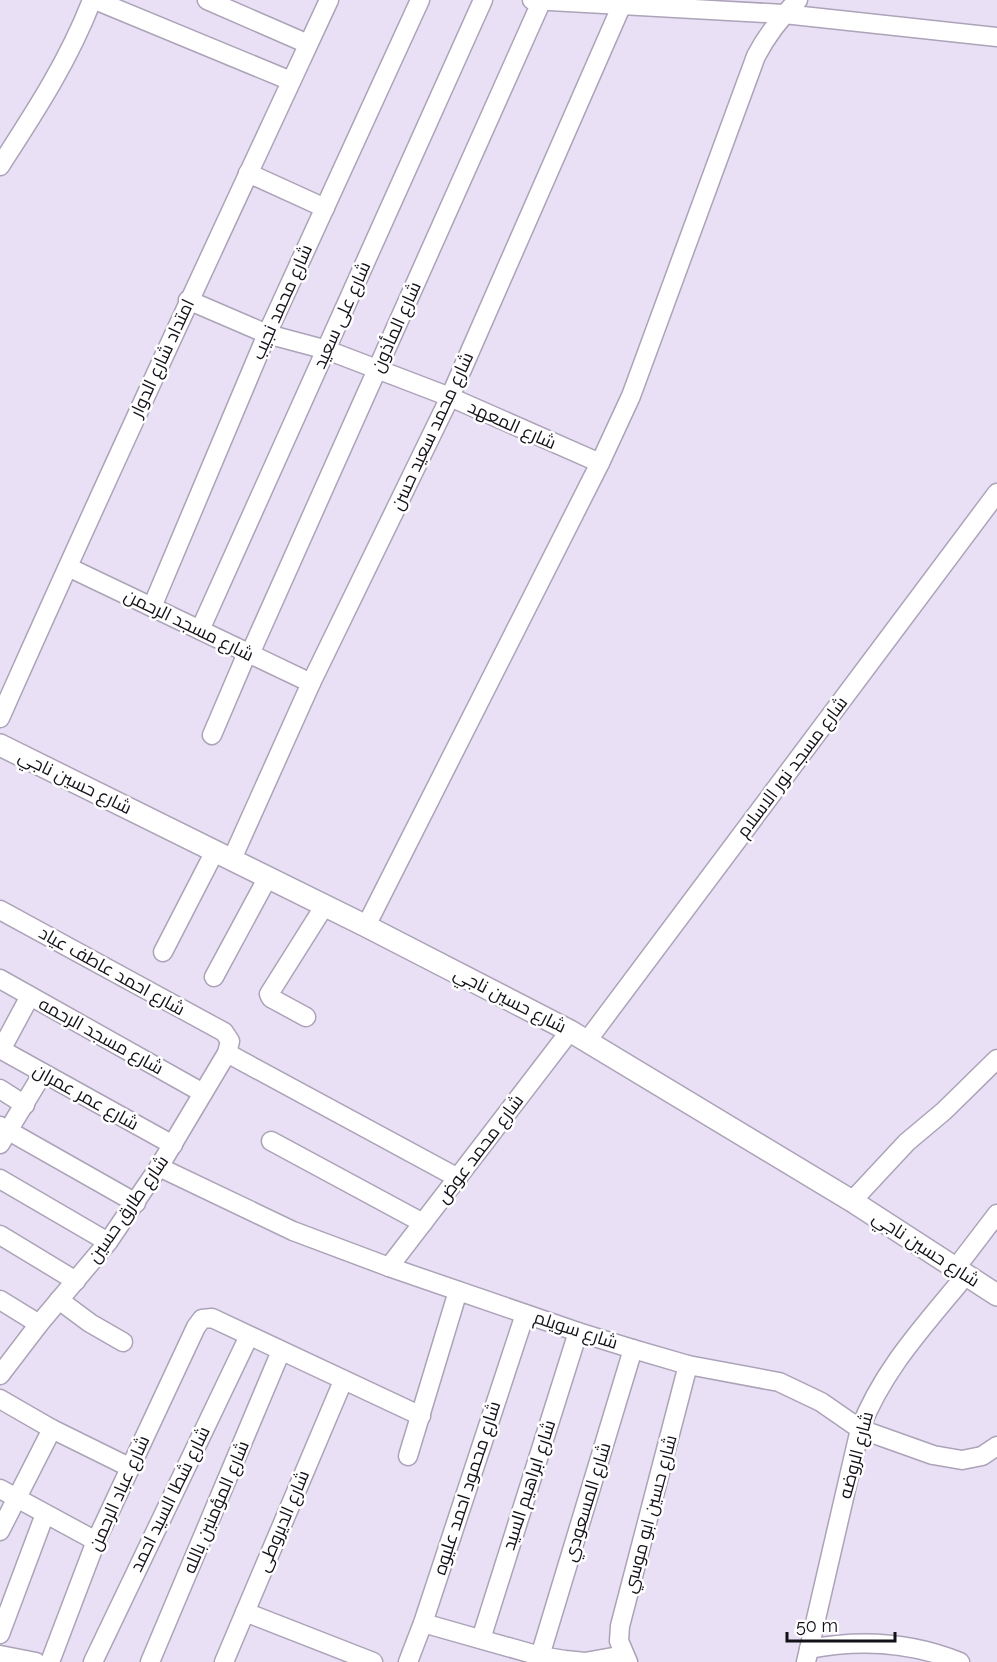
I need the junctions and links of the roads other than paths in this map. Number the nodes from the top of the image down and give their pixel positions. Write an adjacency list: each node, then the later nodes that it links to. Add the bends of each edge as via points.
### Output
1 (93, 0): 13 (street); 14 (street, via 57,75)
2 (420, 0): 16 (street, شارع محمد نجيب)
3 (483, 0): 19 (street, شارع على سعيد)
4 (532, 0): 5 (street)
5 (542, 0): 9 (street); 20 (street, شارع المأذون)
6 (798, 0): 10 (street)
7 (213, 1): 12 (street)
8 (325, 1): 12 (street, امتداد شارع الدوار)
9 (622, 2): 10 (street); 21 (street, شارع محمد سعيد حسن)
10 (784, 14): 11 (street); 22 (street, via 756,56 631,396)
11 (997, 37)
12 (308, 44): 13 (street, امتداد شارع الدوار)
13 (291, 81): 15 (street, امتداد شارع الدوار)
14 (0, 166)
15 (248, 173): 16 (street); 17 (street, امتداد شارع الدوار)
16 (324, 208): 18 (street, شارع محمد نجيب)
17 (188, 300): 18 (street, شارع المعهد); 24 (street, امتداد شارع الدوار)
18 (267, 334): 19 (street, شارع المعهد); 25 (street, شارع محمد نجيب)
19 (327, 350): 20 (street, شارع المعهد); 26 (street, شارع على سعيد)
20 (378, 369): 21 (street, شارع المعهد); 27 (street, شارع المأذون)
21 (450, 397): 22 (street, شارع المعهد); 28 (street, شارع محمد سعيد حسن)
22 (600, 463): 36 (street)
23 (997, 493): 42 (street, شارع مسجد نور الاسلام)
24 (68, 567): 25 (street, شارع مسجد الرحمن); 29 (street, امتداد شارع الدوار)
25 (152, 607): 26 (street, شارع مسجد الرحمن)
26 (200, 630): 27 (street, شارع مسجد الرحمن)
27 (248, 653): 28 (street, شارع مسجد الرحمن); 30 (street, شارع المأذون)
28 (311, 683): 32 (street, شارع محمد سعيد حسن)
29 (0, 718)
30 (213, 735)
31 (0, 745): 32 (street, شارع حسين ناجي)
32 (223, 855): 33 (street, شارع حسين ناجي); 37 (street, شارع محمد سعيد حسن)
33 (268, 877): 34 (street, شارع حسين ناجي); 38 (street)
34 (325, 905): 36 (street, شارع حسين ناجي); 41 (street, via 269,994)
35 (0, 910): 44 (street, شارع احمد عاطف عياد, via 224,1032 230,1041)
36 (366, 926): 42 (street, شارع حسين ناجي)
37 (163, 952)
38 (214, 977)
39 (0, 979): 40 (street, شارع مسجد الرحمه)
40 (30, 996): 43 (street); 48 (street, شارع مسجد الرحمه)
41 (306, 1017)
42 (578, 1036): 54 (street, شارع محمد عوض); 56 (street, شارع حسين ناجي)
43 (0, 1050): 46 (street, شارع عمر عمران)
44 (227, 1053): 48 (street, شارع طارق حسين); 54 (street)
45 (997, 1059): 56 (street, via 907,1142)
46 (43, 1073): 49 (street); 52 (street, شارع عمر عمران)
47 (0, 1089): 49 (street)
48 (202, 1093): 52 (street, شارع طارق حسين)
49 (25, 1105): 50 (street)
50 (3, 1134): 57 (street)
51 (271, 1141): 59 (street)
52 (172, 1144): 53 (street, شارع طارق حسين)
53 (159, 1167): 57 (street, شارع طارق حسين); 62 (street, شارع سويلم, via 293,1231)
54 (458, 1178): 59 (street, شارع محمد عوض)
55 (0, 1179): 61 (street)
56 (852, 1201): 63 (street, شارع حسين ناجي)
57 (136, 1203): 61 (street, شارع طارق حسين)
58 (997, 1214): 63 (street, شارع الروضه)
59 (423, 1223): 62 (street, شارع محمد عوض)
60 (0, 1235): 64 (street)
61 (108, 1242): 64 (street, شارع طارق حسين)
62 (389, 1267): 65 (street, شارع سويلم)
63 (960, 1273): 66 (street, شارع حسين ناجي); 82 (street, شارع الروضه, via 886,1374)
64 (76, 1281): 68 (street, شارع طارق حسين)
65 (458, 1291): 69 (street, شارع سويلم); 80 (street)
66 (997, 1295)
67 (0, 1300): 70 (street)
68 (60, 1300): 70 (street, شارع طارق حسين); 73 (street)
69 (525, 1314): 71 (street, شارع سويلم); 92 (street, شارع محمود احمد عليوه)
70 (39, 1324): 77 (street, شارع طارق حسين)
71 (578, 1332): 74 (street, شارع سويلم); 94 (street, شارع ابراهيم السيد)
72 (249, 1336): 75 (street); 85 (street, شارع عباد الرحمن, via 212,1318 202,1319); 101 (street, شارع شطا السيد احمد)
73 (123, 1342)
74 (633, 1348): 76 (street, شارع سويلم); 96 (street, شارع المسعودي)
75 (281, 1351): 78 (street); 102 (street, شارع المؤمنين بالله)
76 (688, 1365): 82 (street, شارع سويلم, via 779,1382 822,1402); 98 (street, شارع حسين ابو موسي, via 620,1626 619,1641)
77 (0, 1375)
78 (343, 1381): 80 (street); 91 (street, شارع الديروطى)
79 (0, 1399): 81 (street)
80 (421, 1416): 84 (street)
81 (52, 1429): 85 (street); 87 (street)
82 (860, 1429): 83 (street, شارع سويلم, via 933,1455 962,1460 982,1456); 97 (street, شارع الروضه)
83 (997, 1446)
84 (408, 1455)
85 (129, 1467): 90 (street, شارع عباد الرحمن)
86 (0, 1490): 87 (street)
87 (17, 1498): 88 (street); 89 (street)
88 (45, 1514): 90 (street); 93 (street)
89 (0, 1531)
90 (96, 1541): 100 (street, شارع عباد الرحمن)
91 (244, 1612): 103 (street, شارع الديروطى); 104 (street)
92 (423, 1623): 94 (street); 105 (street, شارع محمود احمد عليوه)
93 (0, 1634)
94 (481, 1639): 96 (street)
95 (0, 1655): 99 (street)
96 (540, 1656): 98 (street, via 585,1662)
97 (807, 1656): 106 (street, via 832,1644 872,1642 938,1653)
98 (626, 1659)
99 (25, 1661)
100 (50, 1662)
101 (93, 1662)
102 (150, 1662)
103 (224, 1662)
104 (373, 1662)
105 (408, 1662)
106 (960, 1662)

